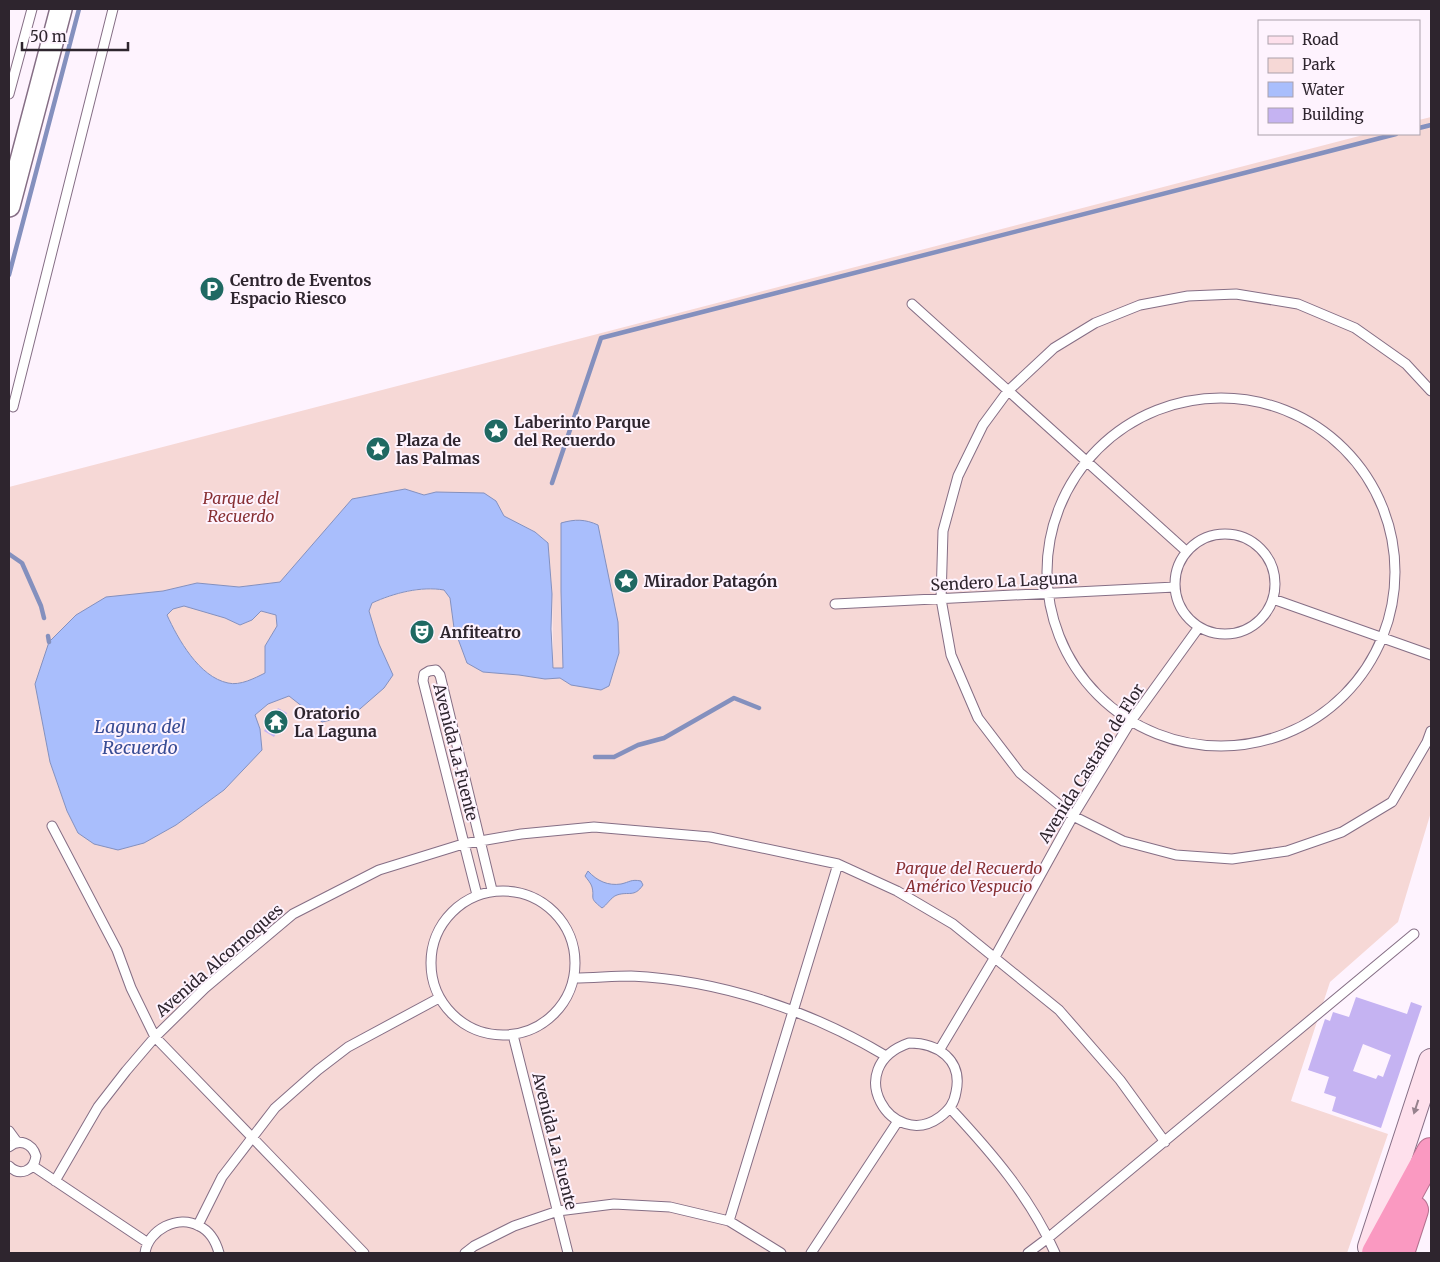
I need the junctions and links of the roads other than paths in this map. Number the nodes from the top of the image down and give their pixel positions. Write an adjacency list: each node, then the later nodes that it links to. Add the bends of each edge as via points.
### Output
1 (32, 9): 4 (lane)
2 (61, 9): 5 (street)
3 (113, 9): 9 (lane)
4 (9, 94)
5 (9, 206)
6 (912, 304): 7 (lane)
7 (1008, 391): 8 (lane, via 1054,348 1095,323 1140,305 1188,296 1236,294 1298,304 1355,328 1406,364); 10 (lane); 14 (lane, via 983,425 958,476 943,531)
8 (1431, 391)
9 (13, 408)
10 (1085, 460): 11 (lane); 13 (lane, via 1057,511 1048,545); 18 (lane, via 1134,419 1183,400 1235,396 1285,408 1329,434 1364,471 1384,506 1394,545 1396,585)
11 (1186, 551): 12 (lane, via 1176,573); 15 (lane, via 1203,539 1218,534 1235,535 1251,541 1264,552 1272,566 1276,582)
12 (1175, 587): 13 (lane, Sendero La Laguna); 17 (lane, via 1179,603)
13 (1048, 593): 14 (lane, Sendero La Laguna); 20 (lane, via 1063,646 1081,675 1104,701)
14 (941, 599): 16 (lane, Sendero La Laguna); 22 (lane, via 951,655 978,718 1020,773)
15 (1273, 599): 17 (lane, via 1267,613 1243,631 1228,635); 18 (lane)
16 (835, 604)
17 (1199, 627): 20 (lane, Avenida Castaño de Flor)
18 (1388, 640): 19 (lane); 20 (lane, via 1338,702 1300,728 1256,744 1224,747 1191,744 1160,735)
19 (1431, 655)
20 (1131, 721): 22 (lane, Avenida Castaño de Flor)
21 (1431, 731): 22 (lane, via 1392,802 1342,832 1287,851 1232,859 1176,855 1123,841)
22 (1073, 816): 30 (lane, Avenida Castaño de Flor)
23 (52, 826): 35 (lane, via 117,950)
24 (481, 841): 25 (lane, Avenida Alcornoques); 25 (lane, Avenida La Fuente, via 440,675 436,670 430,671 424,674 423,681); 26 (lane, Avenida Alcornoques, via 594,827 710,838); 27 (lane, Avenida La Fuente)
25 (463, 844): 28 (lane, Avenida La Fuente); 35 (lane, Avenida Alcornoques, via 379,870 293,914 205,988)
26 (838, 864): 30 (lane, Avenida Alcornoques, via 897,891 953,924); 33 (lane)
27 (492, 890): 28 (lane); 31 (lane, via 533,897 554,912 568,932 576,956)
28 (477, 895): 32 (lane, via 464,901 448,916 436,934 430,955 431,977)
29 (1414, 934): 44 (lane)
30 (995, 957): 36 (lane, Avenida Castaño de Flor); 44 (lane, Avenida Alcornoques, via 1059,1010 1120,1080)
31 (574, 978): 33 (lane, via 630,976 682,981); 34 (lane, via 566,999 553,1016 535,1029)
32 (439, 998): 34 (lane, via 452,1016 470,1028 492,1035); 42 (lane, via 348,1047 275,1108)
33 (794, 1010): 37 (lane, via 855,1037); 52 (lane)
34 (514, 1036): 51 (lane, Avenida La Fuente)
35 (155, 1037): 42 (lane); 50 (lane, Avenida Alcornoques, via 98,1107)
36 (940, 1049): 37 (lane, via 909,1043 896,1047); 39 (lane, via 953,1066 957,1079 957,1092)
37 (886, 1056): 40 (lane, via 878,1069 876,1093 881,1105)
38 (1431, 1061): 65 (main road, one-way to 65)
39 (951, 1109): 40 (lane, via 924,1124); 54 (lane, via 1016,1185)
40 (898, 1121): 62 (lane)
41 (9, 1131): 43 (lane)
42 (253, 1136): 53 (lane, via 222,1177); 58 (lane)
43 (17, 1142): 45 (lane); 49 (lane, via 31,1147 36,1156)
44 (1165, 1142): 54 (lane)
45 (9, 1148)
46 (1431, 1152): 66 (highway)
47 (1431, 1158): 67 (highway)
48 (9, 1166): 49 (lane, via 15,1172 25,1172)
49 (33, 1166): 50 (lane)
50 (55, 1181): 55 (lane)
51 (558, 1211): 52 (lane, via 614,1204 670,1207); 59 (lane, via 514,1226); 60 (lane, Avenida La Fuente)
52 (729, 1222): 61 (lane)
53 (198, 1225): 55 (lane, via 171,1224 160,1229); 57 (lane, via 215,1241)
54 (1048, 1238): 63 (lane); 64 (lane)
55 (148, 1243): 56 (lane)
56 (144, 1253)
57 (219, 1253)
58 (364, 1253)
59 (465, 1253)
60 (568, 1253)
61 (781, 1253)
62 (811, 1253)
63 (1028, 1253)
64 (1055, 1253)
65 (1368, 1253)
66 (1376, 1253)
67 (1400, 1253)

